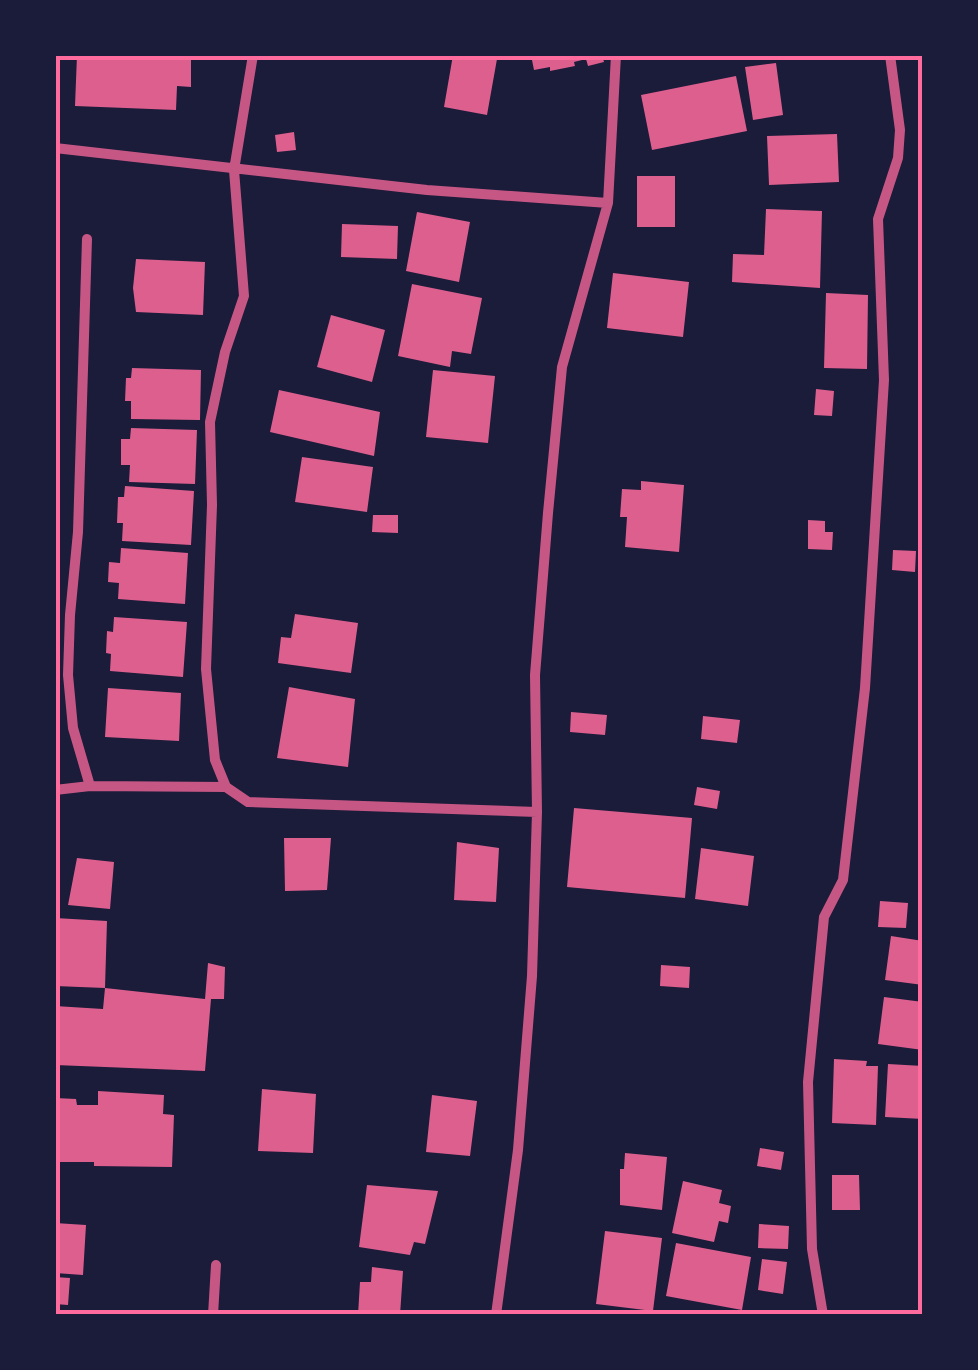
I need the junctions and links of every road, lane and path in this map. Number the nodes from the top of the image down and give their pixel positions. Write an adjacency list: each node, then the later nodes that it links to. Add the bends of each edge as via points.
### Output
1 (253, 55): 5 (street)
2 (616, 55): 6 (street)
3 (890, 55): 15 (street, via 900,130 878,219 884,380 865,688 843,880 824,917 808,1082 812,1249)
4 (55, 148): 5 (street)
5 (234, 170): 6 (street); 9 (street, via 244,296 210,422 206,669 215,760)
6 (608, 203): 11 (street, via 562,367 535,675)
7 (87, 240): 8 (street, via 68,675 72,728)
8 (90, 786): 9 (street); 10 (street)
9 (226, 787): 11 (street, via 248,802)
10 (55, 790)
11 (537, 812): 14 (street, via 518,1150)
12 (216, 1265): 13 (street)
13 (213, 1315)
14 (496, 1315)
15 (823, 1315)

